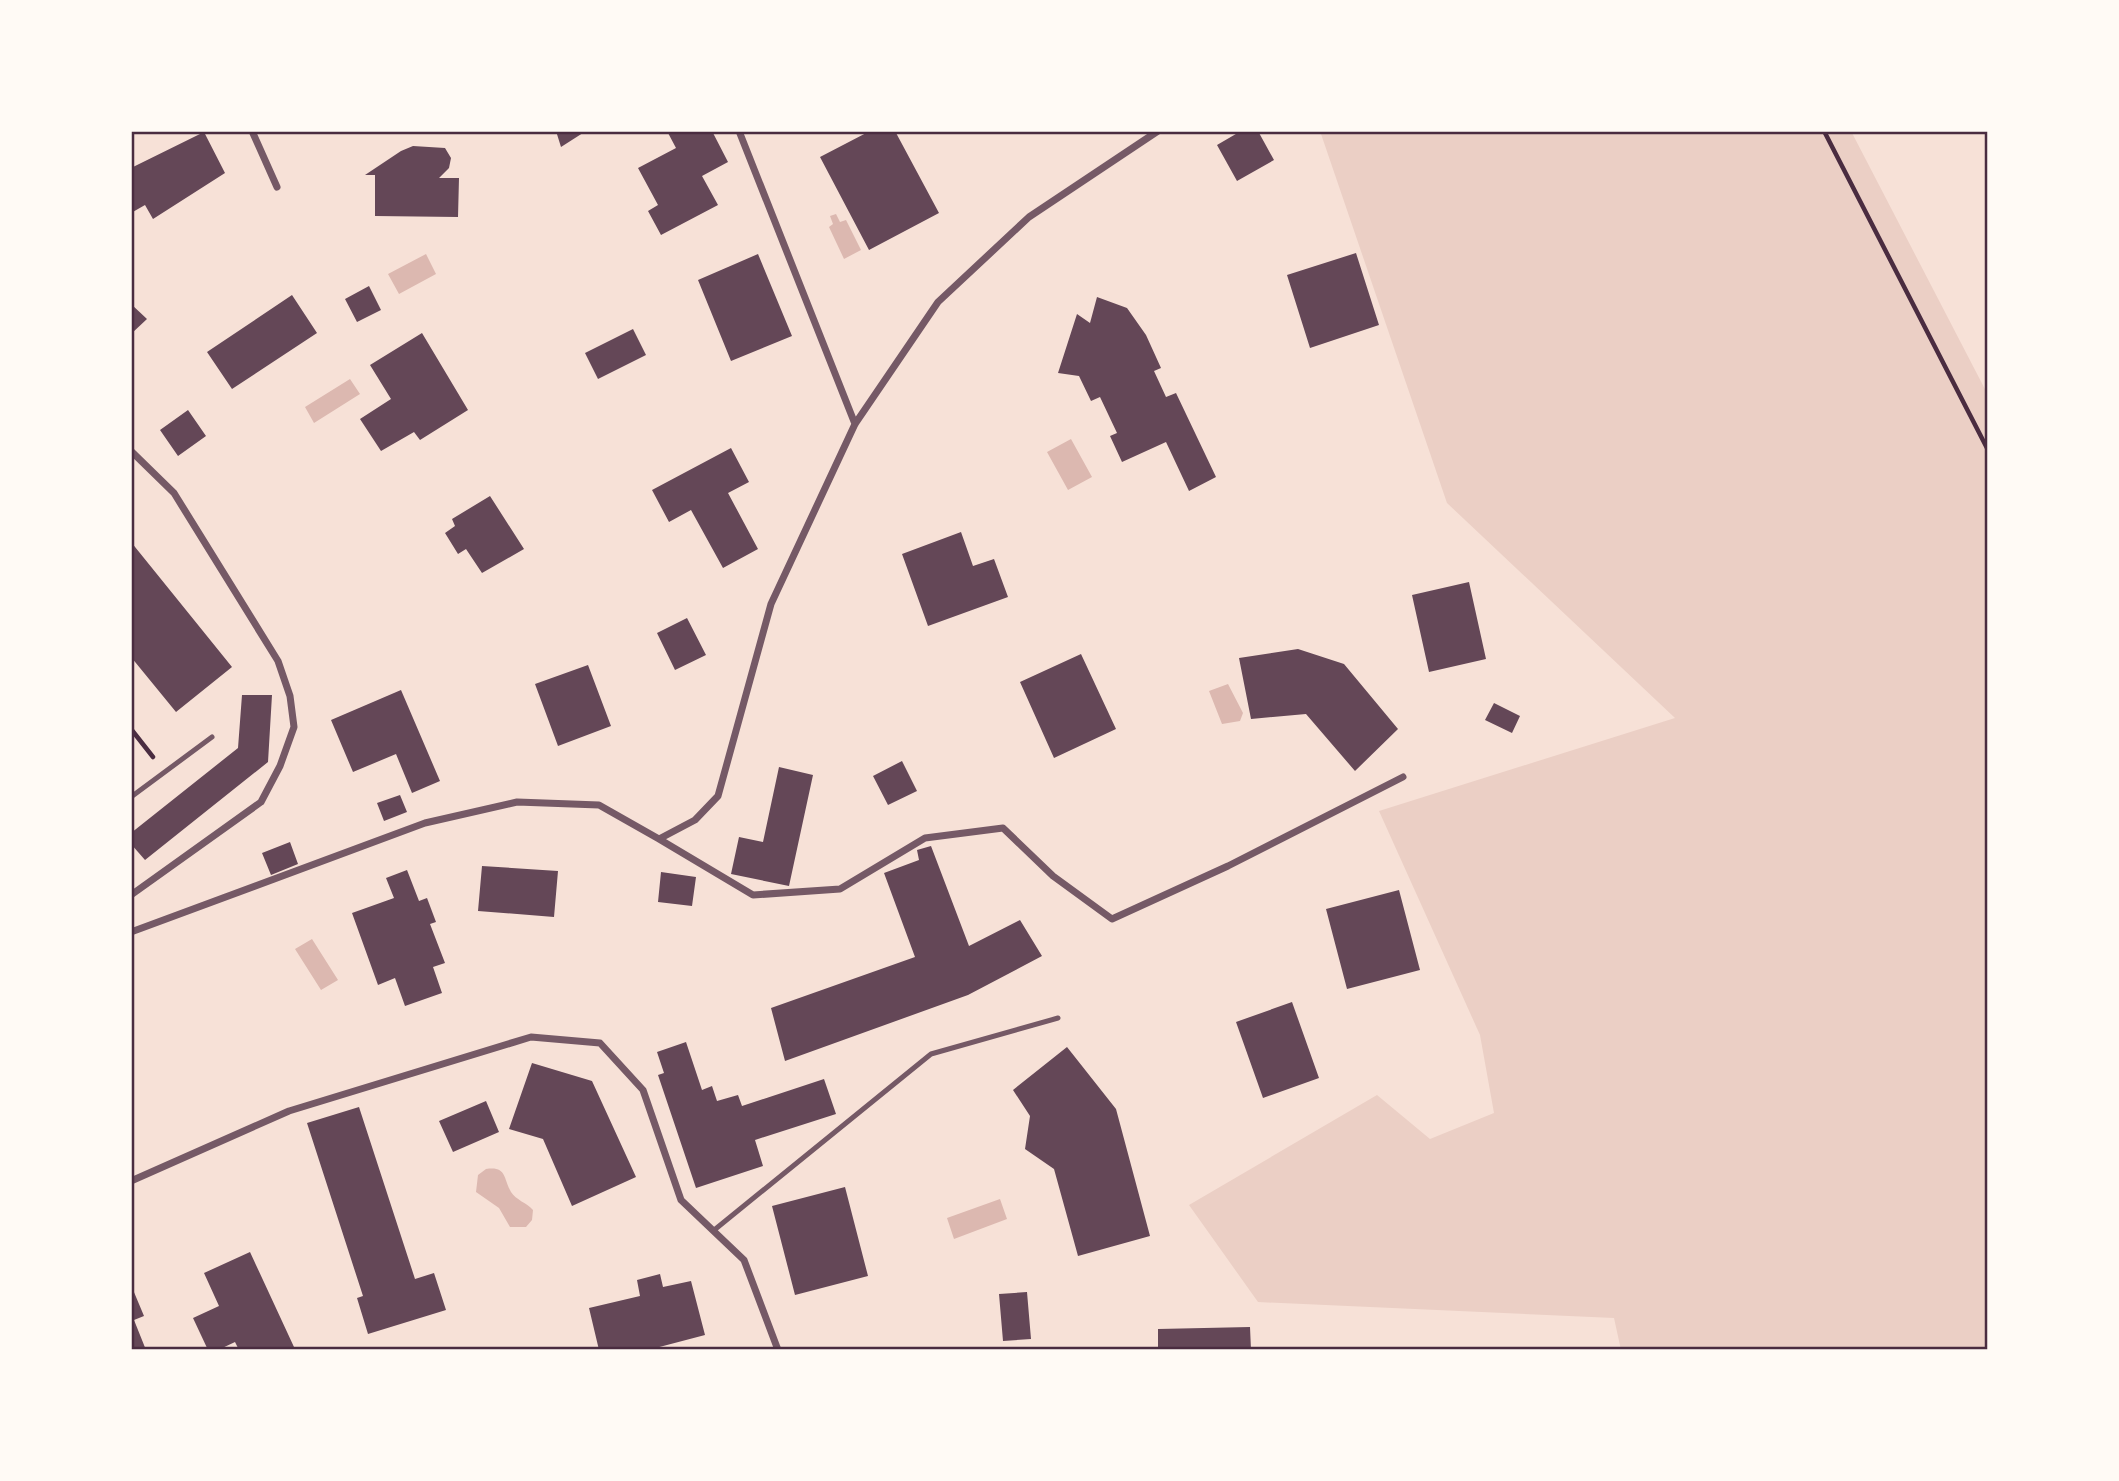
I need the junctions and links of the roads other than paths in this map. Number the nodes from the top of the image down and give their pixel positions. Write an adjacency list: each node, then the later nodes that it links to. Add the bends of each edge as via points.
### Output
1 (252, 131): 4 (street)
2 (739, 131): 5 (street)
3 (1158, 131): 5 (street, via 1029,217 938,302)
4 (277, 187)
5 (855, 424): 10 (street, via 771,604 718,796 695,820)
6 (131, 451): 11 (street, via 174,494 278,662 290,695 293,727 261,802)
7 (212, 737): 9 (lane)
8 (1403, 777): 10 (street, via 1112,919 1054,876 1003,828 925,838 840,889 753,895)
9 (131, 797)
10 (659, 839): 12 (street, via 599,805 517,802 425,823)
11 (131, 895)
12 (131, 932)
13 (1058, 1018): 15 (lane, via 931,1054)
14 (131, 1181): 15 (street, via 289,1111 531,1037 600,1043 643,1090 681,1200)
15 (713, 1231): 16 (street, via 744,1260)
16 (778, 1350)

